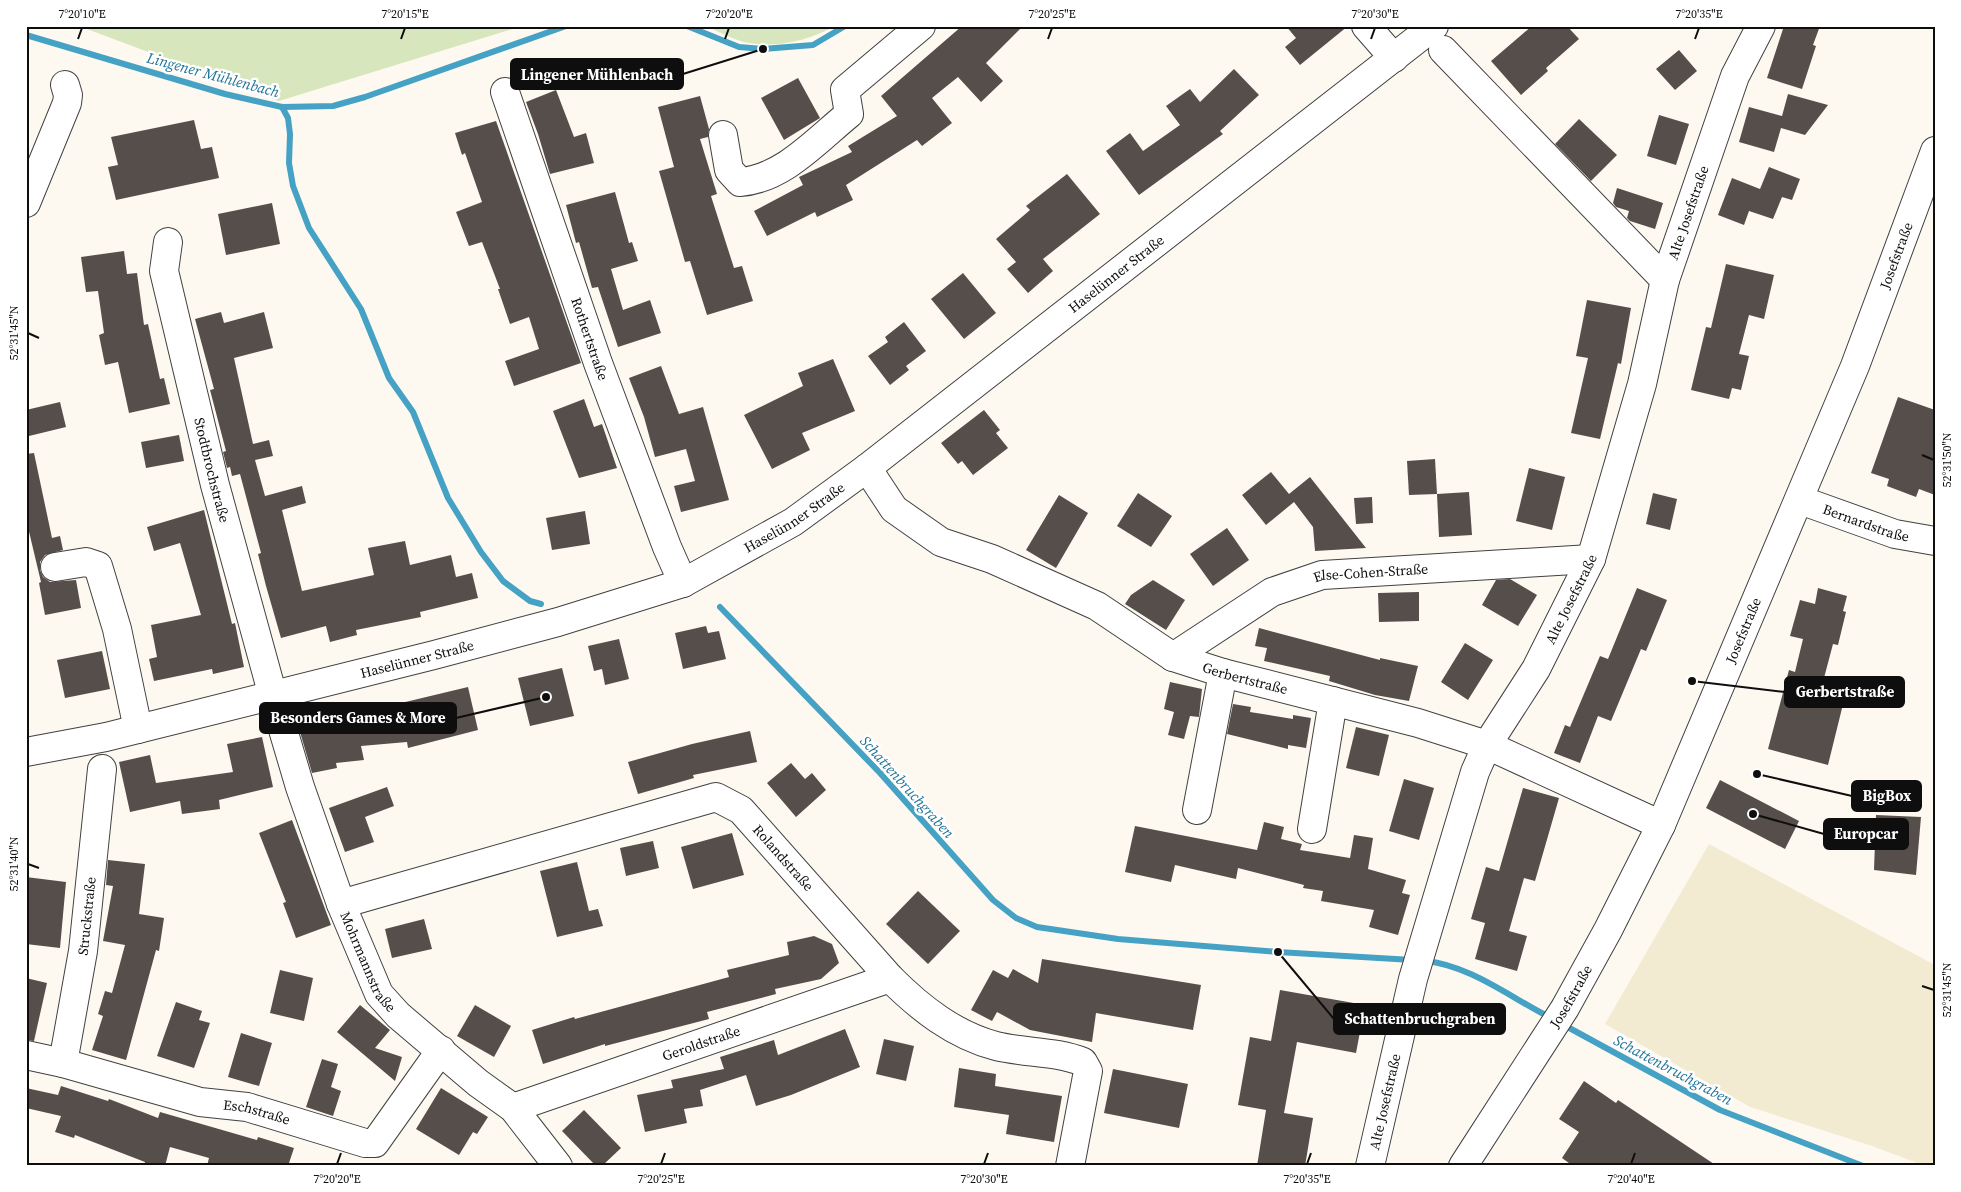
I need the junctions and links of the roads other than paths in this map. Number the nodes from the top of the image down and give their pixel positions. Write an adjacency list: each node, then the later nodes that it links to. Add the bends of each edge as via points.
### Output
1 (921, 26): 8 (street, via 846,90 849,114 776,172 754,181 740,182 729,170)
2 (1366, 26): 5 (street)
3 (1761, 26): 12 (street, Alte Josefstraße, via 1735,76)
4 (1438, 38): 5 (street, Haselünner Straße); 12 (street)
5 (1394, 58): 13 (street, Haselünner Straße)
6 (65, 85): 10 (street, via 67,103)
7 (505, 92): 18 (street, Rothertstraße, via 598,362)
8 (723, 135)
9 (1935, 151): 14 (street, Josefstraße, via 1855,366)
10 (26, 203)
11 (168, 242): 21 (street, Stodtbrochstraße, via 164,271 215,484)
12 (1665, 280): 16 (street, Alte Josefstraße, via 1642,384)
13 (867, 468): 18 (street, Haselünner Straße, via 793,522); 19 (street, Gerbertstraße, via 894,509 941,542 992,559 1097,606)
14 (1800, 500): 15 (street, Bernardstraße, via 1895,534); 28 (street, Josefstraße)
15 (1935, 541)
16 (1591, 559): 19 (street, Else-Cohen-Straße, via 1322,574 1272,592); 24 (street, Alte Josefstraße, via 1536,669)
17 (55, 567): 23 (street, via 86,562 98,566 117,629)
18 (683, 583): 21 (street, Haselünner Straße, via 558,622)
19 (1173, 657): 20 (street, Gerbertstraße)
20 (1223, 673): 22 (street, Gerbertstraße); 27 (street)
21 (273, 696): 23 (street, Haselünner Straße); 30 (street, Mohrmannstraße, via 300,787)
22 (1333, 701): 24 (street, Gerbertstraße); 29 (street)
23 (138, 729): 25 (street, Haselünner Straße)
24 (1487, 745): 28 (street, Gerbertstraße); 38 (street, Alte Josefstraße, via 1475,772 1413,979)
25 (26, 752)
26 (102, 769): 34 (street, Struckstraße, via 83,952)
27 (1197, 810)
28 (1661, 825): 39 (street, Josefstraße, via 1608,930 1547,1038)
29 (1312, 829)
30 (341, 904): 31 (street, Rolandstraße, via 716,797 741,810); 32 (street, Mohrmannstraße, via 378,994)
31 (890, 978): 35 (street, Geroldstraße); 37 (street, Rolandstraße, via 914,1002 962,1034 996,1046 1070,1057 1083,1062 1088,1070)
32 (441, 1050): 34 (street, Eschstraße, via 375,1143 247,1107 200,1102); 35 (street, Mohrmannstraße)
33 (26, 1055): 34 (street, Eschstraße)
34 (62, 1063)
35 (513, 1108): 36 (street, Mohrmannstraße)
36 (558, 1166)
37 (1070, 1166)
38 (1370, 1166)
39 (1463, 1166)

